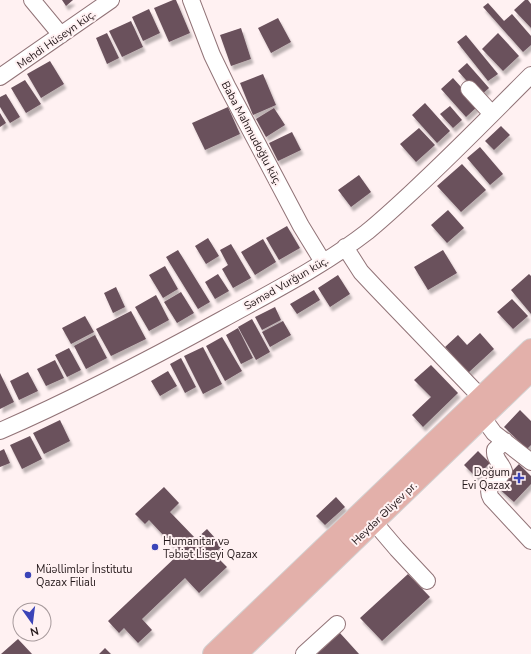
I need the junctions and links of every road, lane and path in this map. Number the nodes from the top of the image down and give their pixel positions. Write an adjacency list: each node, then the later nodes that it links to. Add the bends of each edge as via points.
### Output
1 (32, 0): 4 (street)
2 (111, 0): 4 (street, Mehdi Hüseyn küç.)
3 (191, 0): 10 (street, Baba Mahmudoğlu küç., via 227,86 297,219)
4 (61, 35): 6 (street, Mehdi Hüseyn küç.)
5 (531, 75): 8 (street, Səməd Vurğun küç.)
6 (0, 77)
7 (469, 89): 8 (street)
8 (492, 114): 9 (street, Səməd Vurğun küç., via 388,214)
9 (345, 247): 10 (street, Səməd Vurğun küç.); 13 (street, via 361,272 473,389)
10 (323, 262): 14 (street, Səməd Vurğun küç., via 149,360)
11 (531, 349): 13 (main road)
12 (531, 371): 13 (main road, Heydər Əliyev pr.)
13 (478, 407): 15 (street, via 494,433); 17 (main road, Heydər Əliyev pr.); 21 (main road)
14 (0, 431)
15 (505, 441): 16 (street); 18 (street, via 495,450 494,455 504,471 489,489 488,494)
16 (531, 462)
17 (374, 522): 19 (street); 22 (main road, Heydər Əliyev pr.)
18 (531, 541)
19 (427, 581)
20 (337, 624): 23 (street)
21 (213, 654)
22 (237, 654)
23 (304, 654)

